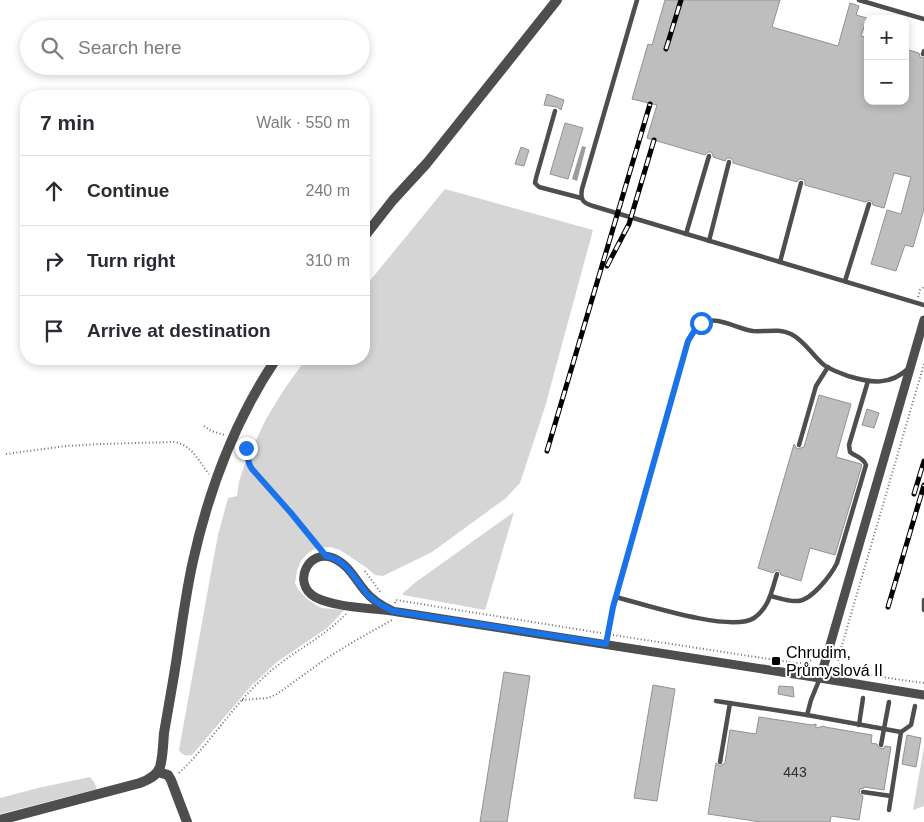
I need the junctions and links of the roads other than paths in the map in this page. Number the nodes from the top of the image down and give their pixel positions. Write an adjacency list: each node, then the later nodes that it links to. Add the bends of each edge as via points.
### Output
1 (557, 0): 11 (street)
2 (638, 0): 9 (lane)
3 (859, 0): 4 (lane)
4 (924, 19)
5 (556, 111): 9 (lane, via 536,183 539,187)
6 (709, 156): 12 (lane)
7 (729, 162): 13 (lane)
8 (801, 183): 14 (lane)
9 (581, 198): 12 (lane, via 593,206)
10 (869, 204): 15 (lane)
11 (370, 230)
12 (686, 234): 13 (lane)
13 (709, 241): 14 (lane)
14 (780, 262): 15 (lane)
15 (845, 281): 16 (lane)
16 (924, 304)
17 (924, 320): 19 (street)
18 (272, 365): 43 (street, via 228,437 201,530)
19 (911, 366): 21 (lane, via 891,380); 30 (street)
20 (828, 367): 21 (lane); 22 (lane, via 816,386); 24 (lane, via 802,341 785,332 752,330 715,320 701,323 696,328 688,341)
21 (868, 381): 25 (lane, via 848,445 850,452 864,460 866,465 837,563 829,577 802,601)
22 (799, 445)
23 (777, 574): 25 (lane)
24 (616, 596): 25 (lane, via 683,615 734,623 753,619); 29 (lane)
25 (770, 596)
26 (924, 600): 27 (lane)
27 (924, 610)
28 (396, 611): 28 (street, via 369,596 343,563 332,557 321,556 307,567 306,588 323,600); 29 (street)
29 (606, 644): 30 (street)
30 (820, 678): 31 (street); 37 (lane)
31 (924, 694)
32 (863, 698): 38 (lane)
33 (716, 701): 35 (lane)
34 (889, 702): 39 (lane)
35 (730, 703): 37 (lane); 42 (lane)
36 (915, 706): 40 (lane, via 911,725)
37 (807, 715): 38 (lane)
38 (859, 725): 39 (lane)
39 (884, 729): 40 (lane); 41 (lane)
40 (901, 732): 45 (lane)
41 (881, 745)
42 (720, 762)
43 (158, 772): 47 (street, via 140,783); 48 (street, via 171,780)
44 (863, 792): 45 (lane)
45 (892, 796): 46 (lane)
46 (889, 810)
47 (0, 820)
48 (187, 822)

